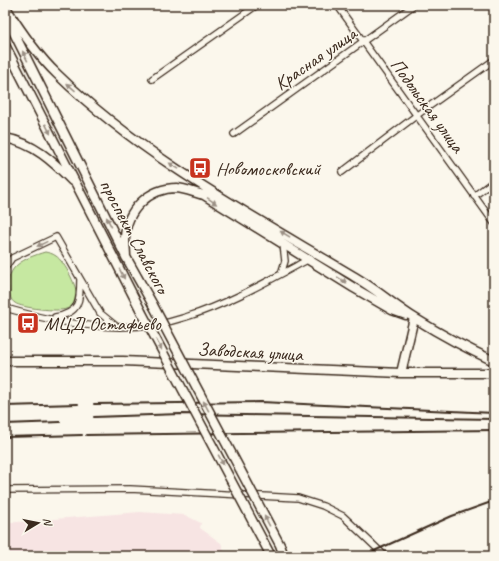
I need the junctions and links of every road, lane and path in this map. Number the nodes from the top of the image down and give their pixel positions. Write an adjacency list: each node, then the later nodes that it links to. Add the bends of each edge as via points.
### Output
1 (257, 5): 9 (street)
2 (337, 5): 6 (street, Подольская улица)
3 (414, 5): 6 (street, Красная улица)
4 (5, 6): 19 (street, one-way to 4, via 222,198 155,154 98,110 56,74 25,37)
5 (5, 15): 20 (street, проспект Славского, one-way to 5)
6 (364, 42): 10 (street, Подольская улица); 11 (street, Красная улица)
7 (5, 45): 15 (street, проспект Славского, one-way to 15)
8 (494, 60): 10 (street)
9 (152, 79)
10 (417, 115): 13 (street); 16 (street, Подольская улица)
11 (234, 134)
12 (5, 138): 15 (street, via 38,150 56,163)
13 (342, 172)
14 (494, 181): 16 (street)
15 (79, 189): 34 (street, проспект Славского, one-way to 34, bridge)
16 (474, 196): 17 (street, Подольская улица)
17 (494, 223)
18 (283, 243): 20 (street, one-way to 18, via 127,225 136,207 147,196 171,189 204,195); 21 (street); 23 (street, via 286,261)
19 (318, 254): 21 (street); 27 (street, via 376,289)
20 (126, 257): 35 (street, проспект Славского, one-way to 20, bridge)
21 (309, 259): 23 (street); 27 (street, one-way to 27, via 392,310)
22 (5, 268): 24 (street, one-way to 22, via 56,237 12,258)
23 (281, 274): 28 (street, via 186,317 144,326)
24 (80, 278): 26 (street, via 80,302 76,309); 28 (street, via 100,313)
25 (5, 302): 26 (street, via 9,309)
26 (51, 318): 28 (street)
27 (414, 318): 30 (street); 31 (street)
28 (117, 327)
29 (5, 361): 31 (street, Заводская улица, via 116,361)
30 (494, 361)
31 (401, 373): 32 (street, Заводская улица)
32 (494, 373)
33 (5, 490): 36 (street, via 130,490 298,498 343,516)
34 (271, 556)
35 (284, 556)
36 (385, 556)

